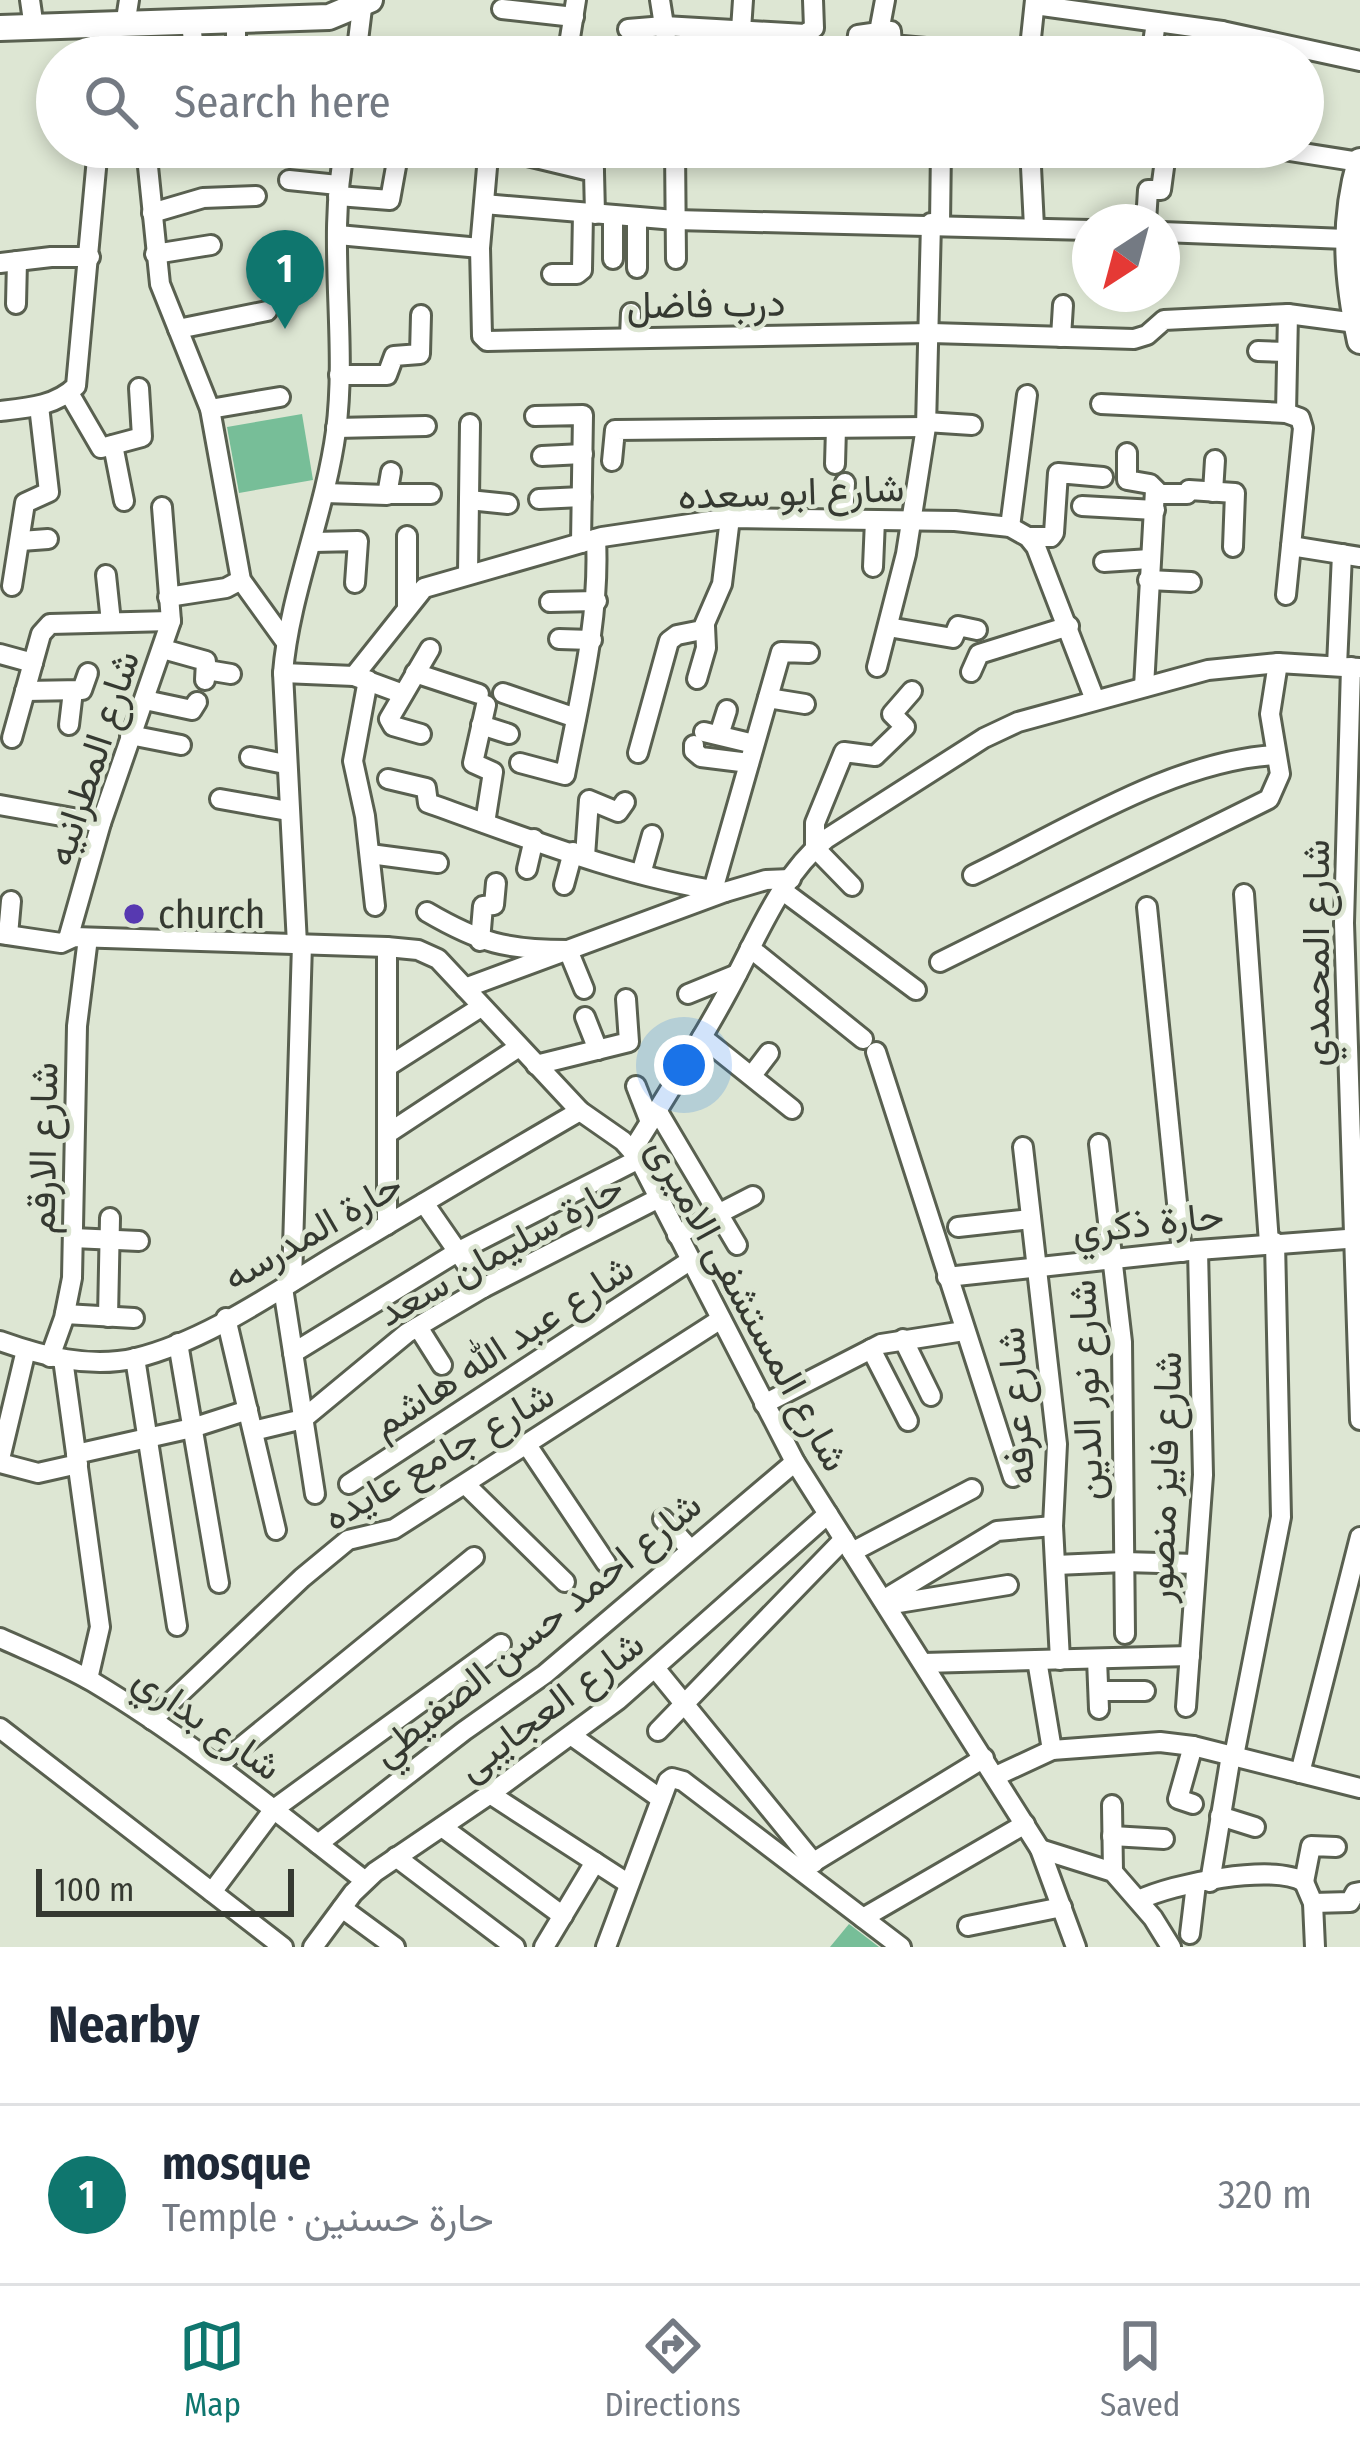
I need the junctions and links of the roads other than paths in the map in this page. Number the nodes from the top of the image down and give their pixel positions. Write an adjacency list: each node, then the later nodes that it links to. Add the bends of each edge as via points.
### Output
1 (30, 0): 17 (street)
2 (129, 0): 14 (street)
3 (660, 0): 15 (street)
4 (743, 0): 19 (street)
5 (813, 0): 19 (street, via 808,33)
6 (885, 0): 20 (street)
7 (365, 1): 11 (street, via 329,17); 25 (street)
8 (1032, 2): 12 (street); 29 (street)
9 (502, 9): 10 (street)
10 (575, 9)
11 (236, 22): 13 (street); 24 (street)
12 (1156, 22): 21 (street); 30 (street)
13 (191, 24): 14 (street); 23 (street)
14 (117, 26): 17 (street); 22 (street)
15 (664, 26): 18 (street); 19 (street); 26 (street)
16 (0, 28): 17 (street)
17 (34, 28)
18 (628, 29)
19 (741, 30)
20 (880, 30): 27 (street); 28 (street)
21 (1222, 31): 31 (street); 32 (street)
22 (113, 36)
23 (192, 36)
24 (236, 36)
25 (359, 36)
26 (666, 36)
27 (859, 36)
28 (891, 36)
29 (1030, 36)
30 (1154, 36)
31 (1221, 36)
32 (1245, 36)
33 (1324, 53): 34 (street)
34 (1360, 61)
35 (1324, 156): 36 (street)
36 (1360, 162): 64 (street)
37 (96, 168): 67 (street)
38 (148, 168): 54 (street)
39 (342, 168): 50 (street)
40 (396, 168): 50 (street, via 390,200)
41 (487, 168): 52 (street)
42 (577, 168): 48 (street)
43 (594, 168): 48 (street)
44 (675, 168): 57 (street)
45 (940, 168): 58 (street)
46 (1031, 168): 59 (street)
47 (1164, 168): 53 (street, via 1161,190 1148,190)
48 (594, 172): 55 (street)
49 (290, 180): 50 (street)
50 (338, 190): 62 (street)
51 (256, 196): 54 (street, via 203,198)
52 (484, 204): 55 (street); 65 (street)
53 (1147, 204)
54 (152, 213): 66 (street)
55 (597, 214): 56 (street); 68 (street); 72 (street, via 582,270)
56 (638, 217): 57 (street); 71 (street)
57 (675, 220): 58 (street); 69 (street)
58 (936, 223): 59 (street); 80 (street)
59 (1034, 227): 60 (street)
60 (1072, 229)
61 (1180, 233): 64 (street)
62 (338, 235): 65 (street); 86 (street)
63 (211, 245): 66 (street)
64 (1351, 245): 81 (street)
65 (480, 248): 82 (street, درب فاضل, via 484,340 561,330)
66 (155, 254): 79 (street)
67 (90, 257): 70 (street); 88 (street, via 79,377)
68 (613, 259)
69 (676, 259)
70 (9, 262): 73 (street)
71 (637, 268)
72 (552, 274)
73 (16, 304)
74 (1063, 305): 83 (street)
75 (267, 310): 79 (street)
76 (631, 313): 82 (street)
77 (1288, 314): 81 (street, درب فاضل); 83 (street, درب فاضل, via 1157,323 1139,338); 85 (street)
78 (421, 315): 86 (street, via 419,354 394,356 387,375)
79 (178, 329): 93 (street)
80 (931, 333): 82 (street, درب فاضل); 83 (street, درب فاضل); 98 (street)
81 (1359, 334)
82 (630, 337)
83 (1061, 337)
84 (1258, 351): 85 (street)
85 (1287, 352): 95 (street)
86 (339, 375): 101 (street)
87 (139, 388): 103 (street, via 143,434)
88 (69, 393): 92 (street); 103 (street, via 97,446)
89 (1028, 395): 129 (street)
90 (280, 397): 93 (street)
91 (1101, 404): 95 (street)
92 (39, 406): 94 (street); 133 (street, via 49,492 25,503)
93 (210, 409): 144 (street)
94 (0, 411)
95 (1286, 413): 136 (street, via 1303,424)
96 (535, 416): 105 (street, via 582,412)
97 (470, 424): 118 (street)
98 (926, 424): 99 (street); 102 (street); 128 (street)
99 (972, 425)
100 (426, 426): 101 (street)
101 (336, 428): 114 (street)
102 (836, 428): 108 (street, via 615,430); 109 (street)
103 (113, 446): 121 (street)
104 (1127, 453): 120 (street, via 1127,480 1147,482)
105 (583, 454): 106 (street); 117 (street)
106 (542, 456)
107 (1215, 460): 113 (street)
108 (612, 461)
109 (836, 464)
110 (391, 472): 115 (street)
111 (1103, 477): 131 (street, via 1064,463 1053,535)
112 (845, 483): 126 (street)
113 (1213, 492): 120 (street); 137 (street, via 1236,495)
114 (325, 493): 115 (street); 135 (street)
115 (389, 494): 116 (street)
116 (431, 494)
117 (582, 497): 119 (street); 134 (street)
118 (469, 500): 122 (street); 142 (street)
119 (539, 500)
120 (1155, 500): 123 (street); 139 (street)
121 (124, 501)
122 (508, 504)
123 (1082, 506)
124 (162, 507): 150 (street, شارع المطرانيه)
125 (730, 518): 126 (street, شارع ابو سعده); 134 (street, شارع ابو سعده); 156 (street, via 722,584)
126 (843, 519): 127 (street, شارع ابو سعده)
127 (875, 520): 128 (street, شارع ابو سعده); 141 (street)
128 (913, 520): 129 (street, شارع ابو سعده); 158 (street)
129 (1010, 527): 131 (street, شارع ابو سعده)
130 (407, 536): 153 (street)
131 (1028, 537): 157 (street)
132 (48, 539): 133 (street)
133 (21, 541): 148 (street)
134 (589, 541): 142 (street, شارع ابو سعده); 151 (street)
135 (314, 542): 147 (street, via 358,541); 162 (street)
136 (1291, 546): 138 (street); 149 (street)
137 (1233, 547)
138 (1351, 555): 170 (street, شارع المحمدي)
139 (1150, 559): 140 (street); 145 (street)
140 (1104, 562)
141 (873, 567)
142 (468, 574): 153 (street, شارع ابو سعده, via 424,588)
143 (106, 575): 155 (street)
144 (241, 580): 150 (street); 162 (street)
145 (1148, 580): 146 (street); 179 (street)
146 (1191, 582)
147 (355, 583)
148 (12, 586)
149 (1286, 595)
150 (168, 597): 154 (street, شارع المطرانيه)
151 (597, 601): 152 (street); 161 (street)
152 (550, 602)
153 (407, 606): 176 (street, شارع ابو سعده)
154 (171, 621): 155 (street); 163 (street, شارع المطرانيه)
155 (110, 622): 167 (street, via 50,624)
156 (705, 626): 177 (street); 200 (street, via 669,641)
157 (1070, 626): 171 (street, via 976,656); 187 (street)
158 (888, 627): 159 (street, via 953,638 958,626); 169 (street)
159 (977, 630)
160 (559, 639): 161 (street)
161 (592, 640): 192 (street)
162 (286, 641): 175 (street)
163 (163, 649): 174 (street, via 203,659 206,675); 186 (street, شارع المطرانيه)
164 (430, 649): 173 (street)
165 (809, 653): 185 (street, via 781,652)
166 (0, 654): 167 (street)
167 (33, 663): 180 (street)
168 (1278, 663): 170 (street); 179 (street); 202 (street, via 1270,714)
169 (878, 667)
170 (1349, 667): 254 (street, شارع المحمدي, via 1344,923)
171 (971, 672)
172 (88, 673): 181 (street, via 85,687)
173 (415, 673): 178 (street); 184 (street)
174 (231, 674)
175 (283, 674): 176 (street); 205 (street)
176 (361, 678): 184 (street); 216 (street, via 353,751)
177 (697, 680)
178 (458, 687): 191 (street); 191 (street, via 455,713)
179 (1144, 687): 187 (street)
180 (25, 691): 181 (street); 198 (street)
181 (73, 691): 193 (street)
182 (912, 691): 215 (street, via 892,714 904,727 875,756 844,753 815,823)
183 (503, 693): 192 (street)
184 (403, 694): 194 (street, via 389,722)
185 (768, 698): 189 (street); 201 (street)
186 (145, 700): 188 (street, via 192,710); 196 (street, شارع المطرانيه)
187 (1095, 700): 215 (street, via 1000,729)
188 (197, 702)
189 (806, 704)
190 (727, 710): 197 (street)
191 (482, 712): 195 (street); 211 (street, via 473,765 493,772)
192 (576, 718): 204 (street, via 564,776)
193 (69, 725)
194 (421, 734)
195 (509, 734)
196 (130, 735): 199 (street); 212 (street, شارع المطرانيه)
197 (706, 737): 201 (street); 201 (street, via 694,751 700,757)
198 (12, 738)
199 (181, 745)
200 (638, 753)
201 (752, 753): 226 (street)
202 (1276, 754): 221 (street, via 1176,776); 239 (street, via 1280,774 1269,800)
203 (250, 757): 205 (street)
204 (520, 763)
205 (285, 764): 210 (street)
206 (388, 779): 211 (street, via 426,788 428,803)
207 (220, 800): 210 (street)
208 (625, 802): 217 (street, via 618,812 589,801)
209 (0, 805): 212 (street)
210 (288, 812): 235 (street)
211 (485, 823): 214 (street)
212 (101, 824): 233 (street, شارع المطرانيه)
213 (652, 835): 220 (street)
214 (534, 839): 217 (street); 219 (street)
215 (815, 848): 224 (street); 225 (street)
216 (370, 854): 218 (street); 229 (street)
217 (579, 854): 220 (street); 223 (street)
218 (438, 863)
219 (527, 868)
220 (641, 874): 226 (street)
221 (974, 875)
222 (496, 883): 234 (street, via 494,905 483,906)
223 (564, 885)
224 (787, 885): 226 (street, via 766,880); 237 (street); 243 (street)
225 (852, 886)
226 (719, 891): 238 (street)
227 (1244, 894): 279 (street)
228 (10, 901): 232 (street)
229 (375, 906)
230 (1147, 907): 282 (street, شارع فايز منصور)
231 (428, 912): 234 (street)
232 (4, 935): 233 (street, شارع المستشفى الاميرى)
233 (78, 938): 235 (street, شارع المستشفى الاميرى); 275 (street, شارع الارقم)
234 (480, 941): 238 (street)
235 (299, 944): 236 (street, شارع المستشفى الاميرى); 287 (street)
236 (387, 947): 241 (street, شارع المستشفى الاميرى, via 428,953); 253 (street)
237 (750, 948): 240 (street); 286 (street, via 869,1045)
238 (568, 950): 241 (street); 242 (street)
239 (940, 962)
240 (737, 974): 244 (street); 248 (street)
241 (465, 988): 246 (street, شارع المستشفى الاميرى)
242 (584, 989)
243 (916, 990)
244 (688, 994)
245 (626, 999): 250 (street, via 631,1040)
246 (481, 1007): 249 (street, شارع المستشفى الاميرى); 253 (street)
247 (585, 1017): 250 (street)
248 (702, 1036): 255 (street); 259 (street)
249 (519, 1047): 252 (street, شارع المستشفى الاميرى); 261 (street)
250 (598, 1050): 252 (street)
251 (769, 1053): 255 (street)
252 (536, 1065): 258 (street, شارع المستشفى الاميرى)
253 (387, 1066): 261 (street)
254 (1354, 1066): 260 (street, شارع المحمدي)
255 (753, 1073): 257 (street)
256 (635, 1086): 259 (street)
257 (792, 1108)
258 (580, 1111): 264 (street, شارع المستشفى الاميرى); 268 (street, حارة المدرسه)
259 (654, 1116): 264 (street); 269 (street)
260 (1355, 1130): 265 (street, شارع المحمدي)
261 (387, 1134): 272 (street)
262 (1099, 1144): 283 (street, شارع نور الدين)
263 (1023, 1147): 271 (street, شارع عرفه)
264 (636, 1155): 267 (street, شارع المستشفى الاميرى); 281 (street)
265 (1356, 1187): 276 (street, شارع المحمدي)
266 (753, 1196): 269 (street)
267 (659, 1198): 274 (street, شارع المستشفى الاميرى); 288 (street, حارة سليمان سعد)
268 (424, 1203): 272 (street, حارة المدرسه); 281 (street)
269 (719, 1213): 274 (street); 280 (street)
270 (110, 1218): 277 (street)
271 (1031, 1219): 273 (street); 285 (street, شارع عرفه)
272 (387, 1225): 287 (street, حارة المدرسه)
273 (958, 1227)
274 (677, 1235): 284 (street, شارع المستشفى الاميرى)
275 (73, 1238): 277 (street); 290 (street, شارع الارقم)
276 (1358, 1239): 279 (street, حارة ذكري); 289 (street, شارع المحمدي)
277 (110, 1240): 278 (street); 291 (street)
278 (139, 1241)
279 (1272, 1243): 282 (street, حارة ذكري); 363 (street, via 1279,1536)
280 (737, 1245)
281 (459, 1251): 288 (street); 302 (street)
282 (1190, 1251): 283 (street, حارة ذكري); 337 (street, شارع فايز منصور, via 1203,1436)
283 (1113, 1259): 285 (street, حارة ذكري); 335 (street, شارع نور الدين, via 1123,1363)
284 (691, 1260): 294 (street, شارع المستشفى الاميرى); 323 (street, شارع عبد الله هاشم)
285 (1036, 1267): 286 (street, حارة ذكري); 329 (street, شارع عرفه, via 1058,1444)
286 (947, 1277): 296 (street)
287 (287, 1285): 293 (street, حارة المدرسه); 302 (street)
288 (483, 1288): 295 (street, حارة سليمان سعد)
289 (1358, 1298): 305 (street, شارع المحمدي)
290 (65, 1314): 291 (street); 303 (street, شارع الارقم)
291 (108, 1317): 292 (street)
292 (134, 1318)
293 (226, 1318): 299 (street, حارة المدرسه); 310 (street)
294 (721, 1319): 309 (street, شارع المستشفى الاميرى); 318 (street, شارع جامع عايده)
295 (418, 1327): 306 (street); 311 (street, حارة سليمان سعد)
296 (964, 1330): 297 (street); 322 (street)
297 (904, 1339): 300 (street); 307 (street)
298 (0, 1341): 301 (street, حارة المدرسه)
299 (178, 1342): 304 (street, حارة المدرسه); 314 (street)
300 (871, 1349): 309 (street); 313 (street)
301 (26, 1350): 303 (street, حارة المدرسه); 308 (street)
302 (293, 1353): 311 (street)
303 (56, 1358): 304 (street, حارة المدرسه); 319 (street)
304 (135, 1358): 317 (street)
305 (1359, 1360): 312 (street, شارع المحمدي)
306 (442, 1365)
307 (931, 1396)
308 (7, 1398): 316 (street)
309 (764, 1404): 321 (street, شارع المستشفى الاميرى)
310 (248, 1410): 314 (street); 315 (street)
311 (303, 1419): 315 (street, حارة سليمان سعد); 326 (street)
312 (1360, 1420)
313 (908, 1421)
314 (192, 1428): 317 (street); 340 (street)
315 (253, 1431): 330 (street)
316 (3, 1436): 320 (street)
317 (147, 1438): 319 (street); 343 (street)
318 (527, 1445): 324 (street, شارع جامع عايده); 336 (street)
319 (77, 1459): 320 (street, via 38,1473); 353 (street, via 100,1627)
320 (0, 1461)
321 (795, 1462): 327 (street, شارع المستشفى الاميرى); 333 (street, شارع احمد حسن الصفيطي)
322 (1013, 1477)
323 (349, 1484)
324 (466, 1485): 339 (street); 357 (street, شارع جامع عايده, via 394,1528 348,1540)
325 (972, 1489): 332 (street)
326 (315, 1494)
327 (828, 1514): 332 (street, شارع المستشفى الاميرى); 352 (street, شارع العجايبى)
328 (663, 1519): 333 (street)
329 (1053, 1526): 338 (street, شارع عرفه); 342 (street, via 997,1531)
330 (275, 1530)
331 (1360, 1537): 366 (street)
332 (848, 1546): 342 (street, شارع المستشفى الاميرى); 355 (street)
333 (689, 1548): 380 (street, شارع احمد حسن الصفيطي, via 545,1674)
334 (474, 1557): 365 (street)
335 (1124, 1562): 337 (street); 338 (street); 344 (street, شارع نور الدين)
336 (605, 1563)
337 (1196, 1564): 347 (street, شارع فايز منصور)
338 (1055, 1565): 350 (street, شارع عرفه)
339 (565, 1582)
340 (219, 1583)
341 (1008, 1585): 342 (street)
342 (885, 1602): 351 (street, شارع المستشفى الاميرى)
343 (177, 1626)
344 (1125, 1634)
345 (502, 1645): 373 (street)
346 (3, 1646): 353 (street, شارع بداري)
347 (1190, 1656): 348 (street); 356 (street, شارع فايز منصور)
348 (1097, 1659): 350 (street); 354 (street, via 1099,1700)
349 (1036, 1660): 350 (street); 351 (street); 362 (street)
350 (1060, 1660)
351 (923, 1663): 364 (street, شارع المستشفى الاميرى)
352 (655, 1669): 355 (street); 360 (street, شارع العجايبى)
353 (88, 1679): 357 (street, شارع بداري)
354 (1145, 1691)
355 (685, 1703): 359 (street); 385 (street)
356 (1186, 1707)
357 (152, 1720): 365 (street, شارع بداري)
358 (0, 1728): 391 (street)
359 (658, 1731)
360 (572, 1736): 369 (street, شارع العجايبى); 370 (street)
361 (1193, 1746): 362 (street); 363 (street); 371 (street, via 1178,1799)
362 (1052, 1750): 367 (street)
363 (1232, 1756): 366 (street); 374 (street)
364 (984, 1758): 367 (street, شارع المستشفى الاميرى); 385 (street)
365 (219, 1765): 373 (street, شارع بداري)
366 (1300, 1773): 368 (street)
367 (996, 1776): 375 (street, شارع المستشفى الاميرى)
368 (1360, 1788)
369 (490, 1794): 376 (street, شارع العجايبى); 384 (street)
370 (661, 1799): 385 (street, via 678,1778); 390 (street)
371 (1192, 1804)
372 (1112, 1805): 378 (street)
373 (274, 1809): 380 (street, شارع بداري); 391 (street)
374 (1220, 1816): 377 (street); 389 (street)
375 (1025, 1823): 382 (street, شارع المستشفى الاميرى); 398 (street)
376 (442, 1827): 383 (street, شارع العجايبى); 397 (street)
377 (1255, 1827)
378 (1112, 1836): 379 (street); 386 (street)
379 (1164, 1839)
380 (318, 1844): 387 (street, شارع بداري)
381 (1336, 1847): 388 (street, via 1311,1846)
382 (1040, 1849): 386 (street); 395 (street, شارع المستشفى الاميرى)
383 (396, 1857): 387 (street, شارع العجايبى); 406 (street)
384 (596, 1862): 390 (street); 397 (street)
385 (807, 1867): 398 (street)
386 (1113, 1872): 393 (street)
387 (364, 1880): 396 (street, شارع العجايبى)
388 (1304, 1882): 389 (street, via 1278,1874); 394 (street)
389 (1203, 1883): 393 (street); 401 (street)
390 (629, 1884): 408 (street)
391 (212, 1892): 403 (street)
392 (1360, 1892): 394 (street, via 1350,1901)
393 (1138, 1900): 402 (street)
394 (1313, 1903): 411 (street)
395 (1062, 1906): 399 (street); 410 (street, شارع المستشفى الاميرى)
396 (342, 1908): 404 (street, شارع العجايبى); 405 (street)
397 (563, 1916): 407 (street)
398 (863, 1918): 409 (street)
399 (968, 1927)
400 (1213, 1933): 401 (street)
401 (1190, 1934): 402 (street)
402 (1168, 1942)
403 (283, 1947)
404 (313, 1947)
405 (395, 1947)
406 (514, 1947)
407 (544, 1947)
408 (606, 1947)
409 (901, 1947)
410 (1076, 1947)
411 (1316, 1947)

